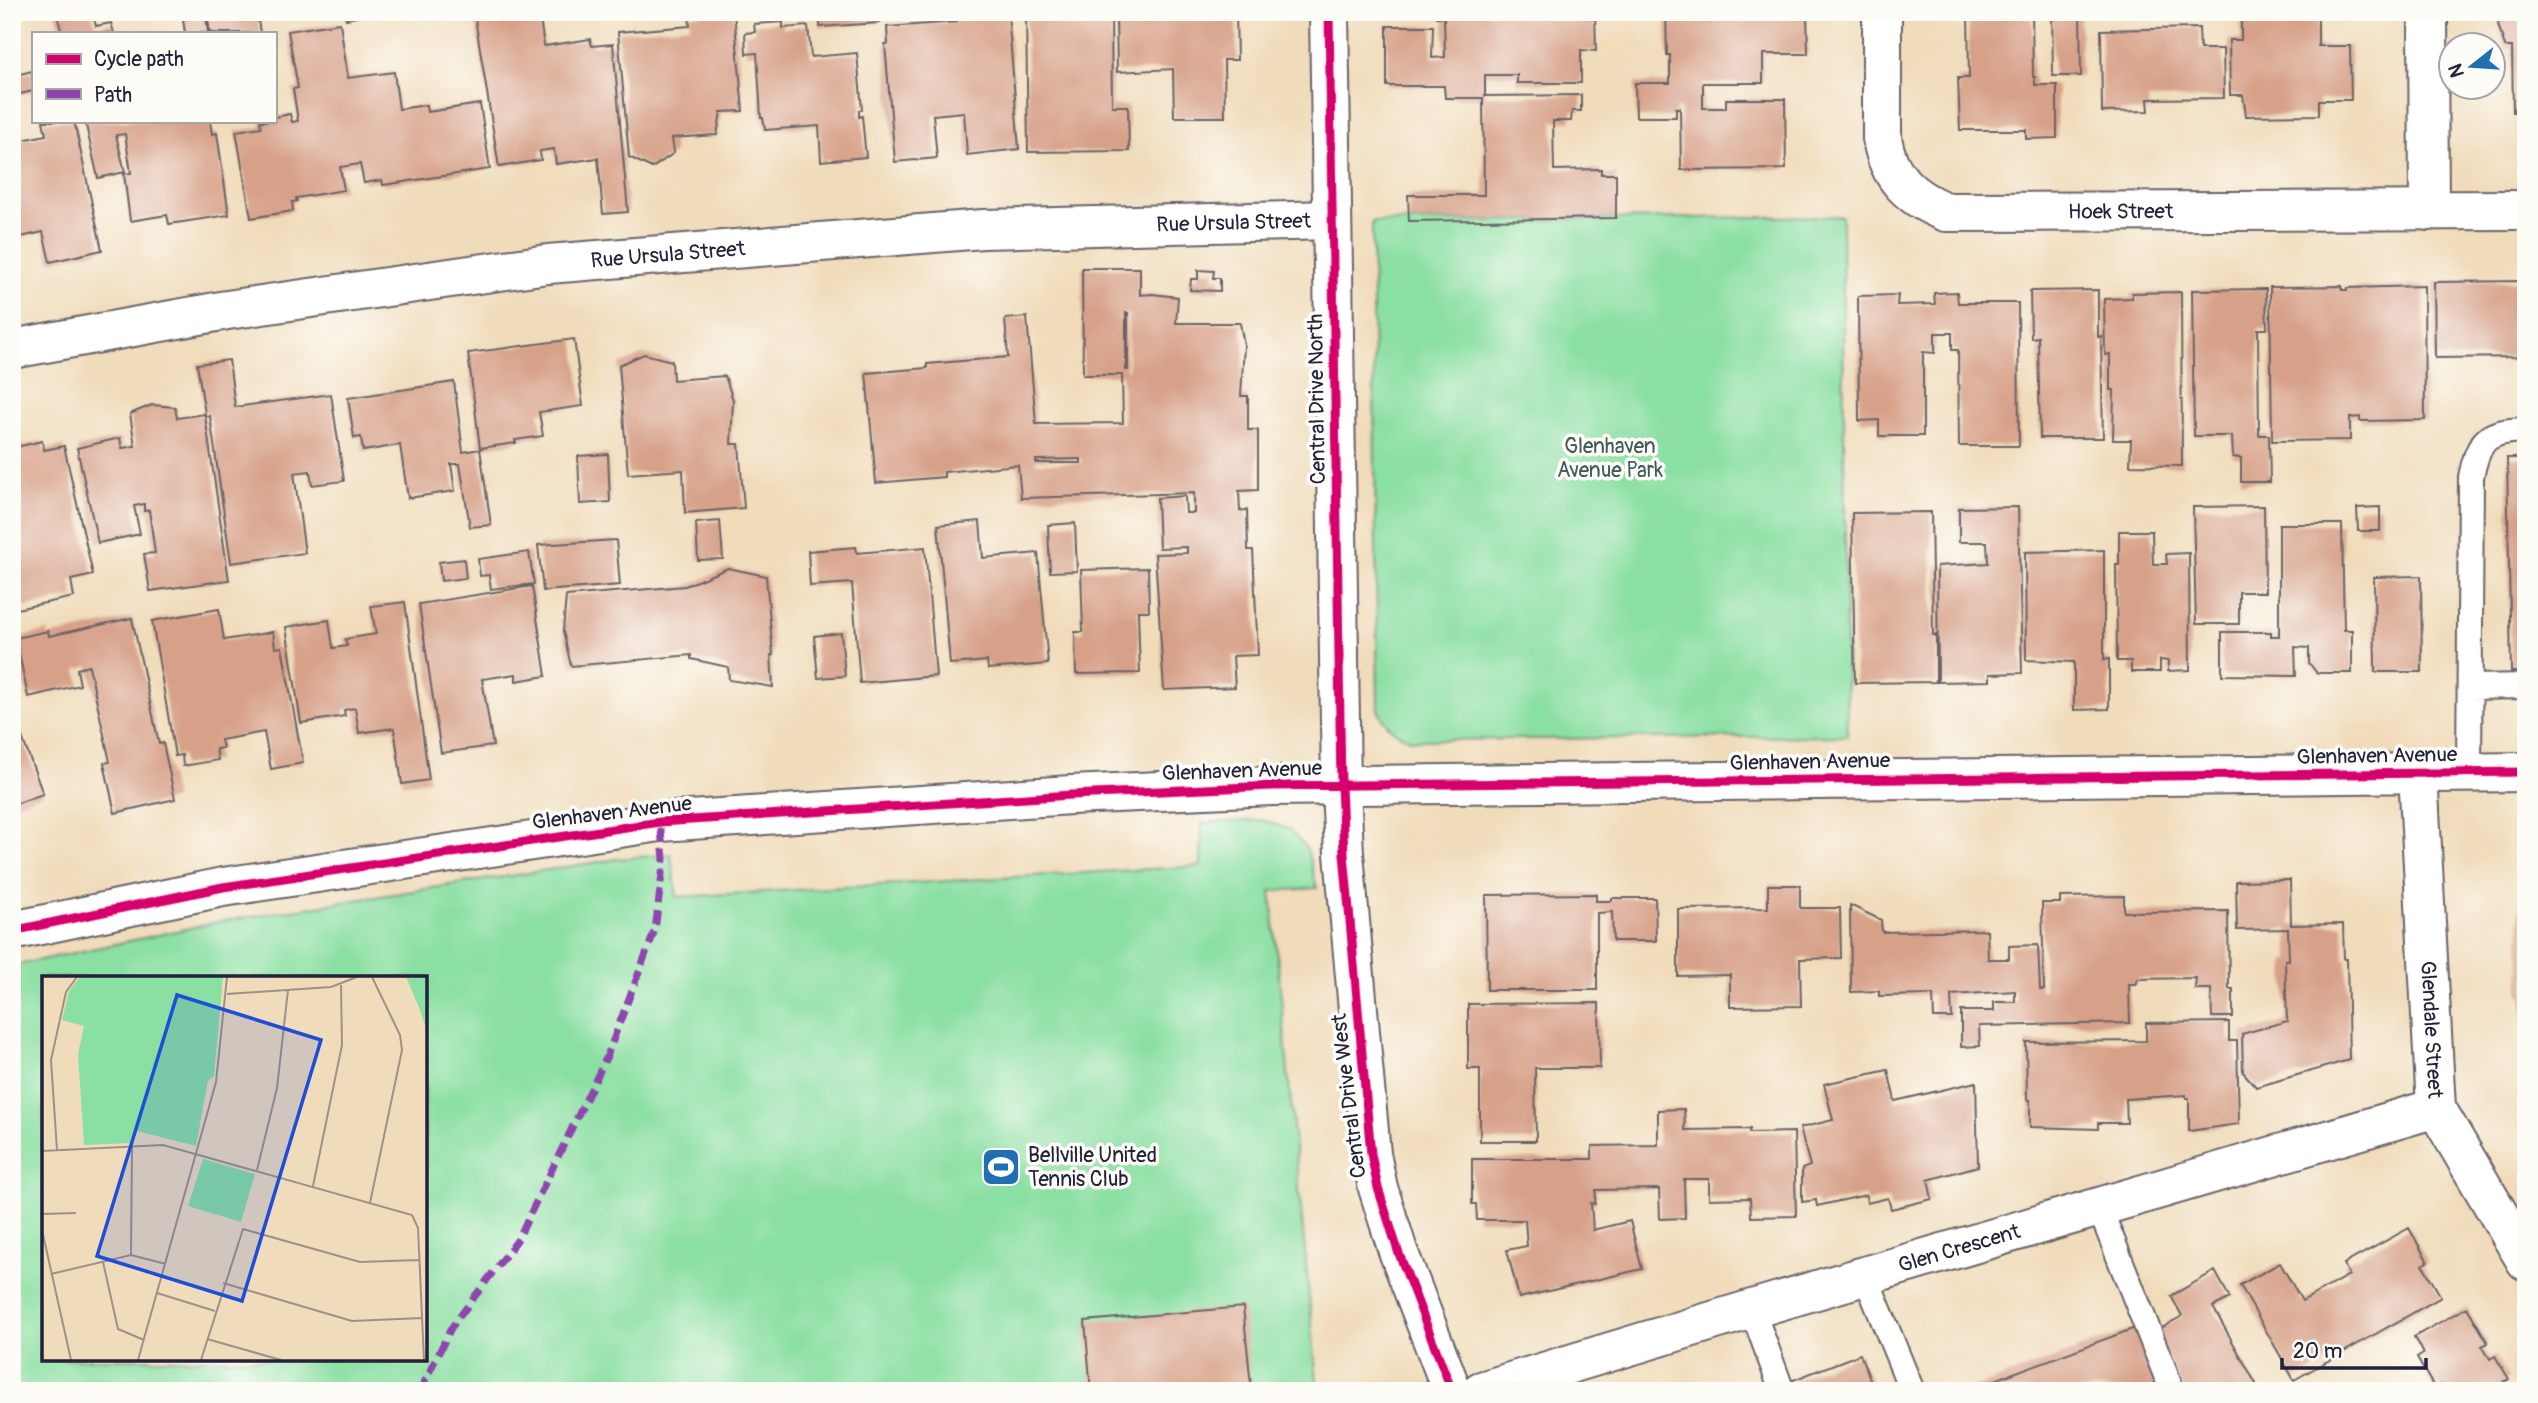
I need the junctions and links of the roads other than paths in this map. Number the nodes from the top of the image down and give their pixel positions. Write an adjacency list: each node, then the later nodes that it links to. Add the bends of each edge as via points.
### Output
1 (1329, 12): 6 (street, Central Drive North)
2 (1882, 12): 5 (street, Hoek Street, via 1885,154 1899,183 1927,205 1945,212)
3 (2428, 12): 5 (street)
4 (2526, 210): 5 (street, Hoek Street)
5 (2429, 211)
6 (1331, 220): 7 (street, Rue Ursula Street, via 983,229 548,264 227,310); 14 (street, Central Drive North)
7 (12, 349)
8 (2526, 430): 10 (lane, via 2488,436 2476,451 2471,477)
9 (2526, 686): 10 (lane)
10 (2471, 687): 11 (lane)
11 (2469, 772): 12 (street, Glenhaven Avenue); 13 (street, Glenhaven Avenue)
12 (2526, 772)
13 (2417, 773): 14 (street, Glenhaven Avenue); 16 (street, Glendale Street)
14 (1341, 786): 15 (street, Glenhaven Avenue, via 1071,795 660,822 223,887); 21 (street, Central Drive West, via 1371,1154 1398,1251)
15 (12, 931)
16 (2436, 1108): 17 (street, Glen Crescent); 18 (street, Glendale Street)
17 (2099, 1208): 19 (street, Glen Crescent); 25 (lane)
18 (2526, 1261)
19 (1865, 1275): 20 (street, Glen Crescent); 24 (lane)
20 (1752, 1309): 22 (street, Glen Crescent); 23 (lane)
21 (1452, 1391)
22 (1481, 1391)
23 (1782, 1391)
24 (1912, 1391)
25 (2170, 1391)

